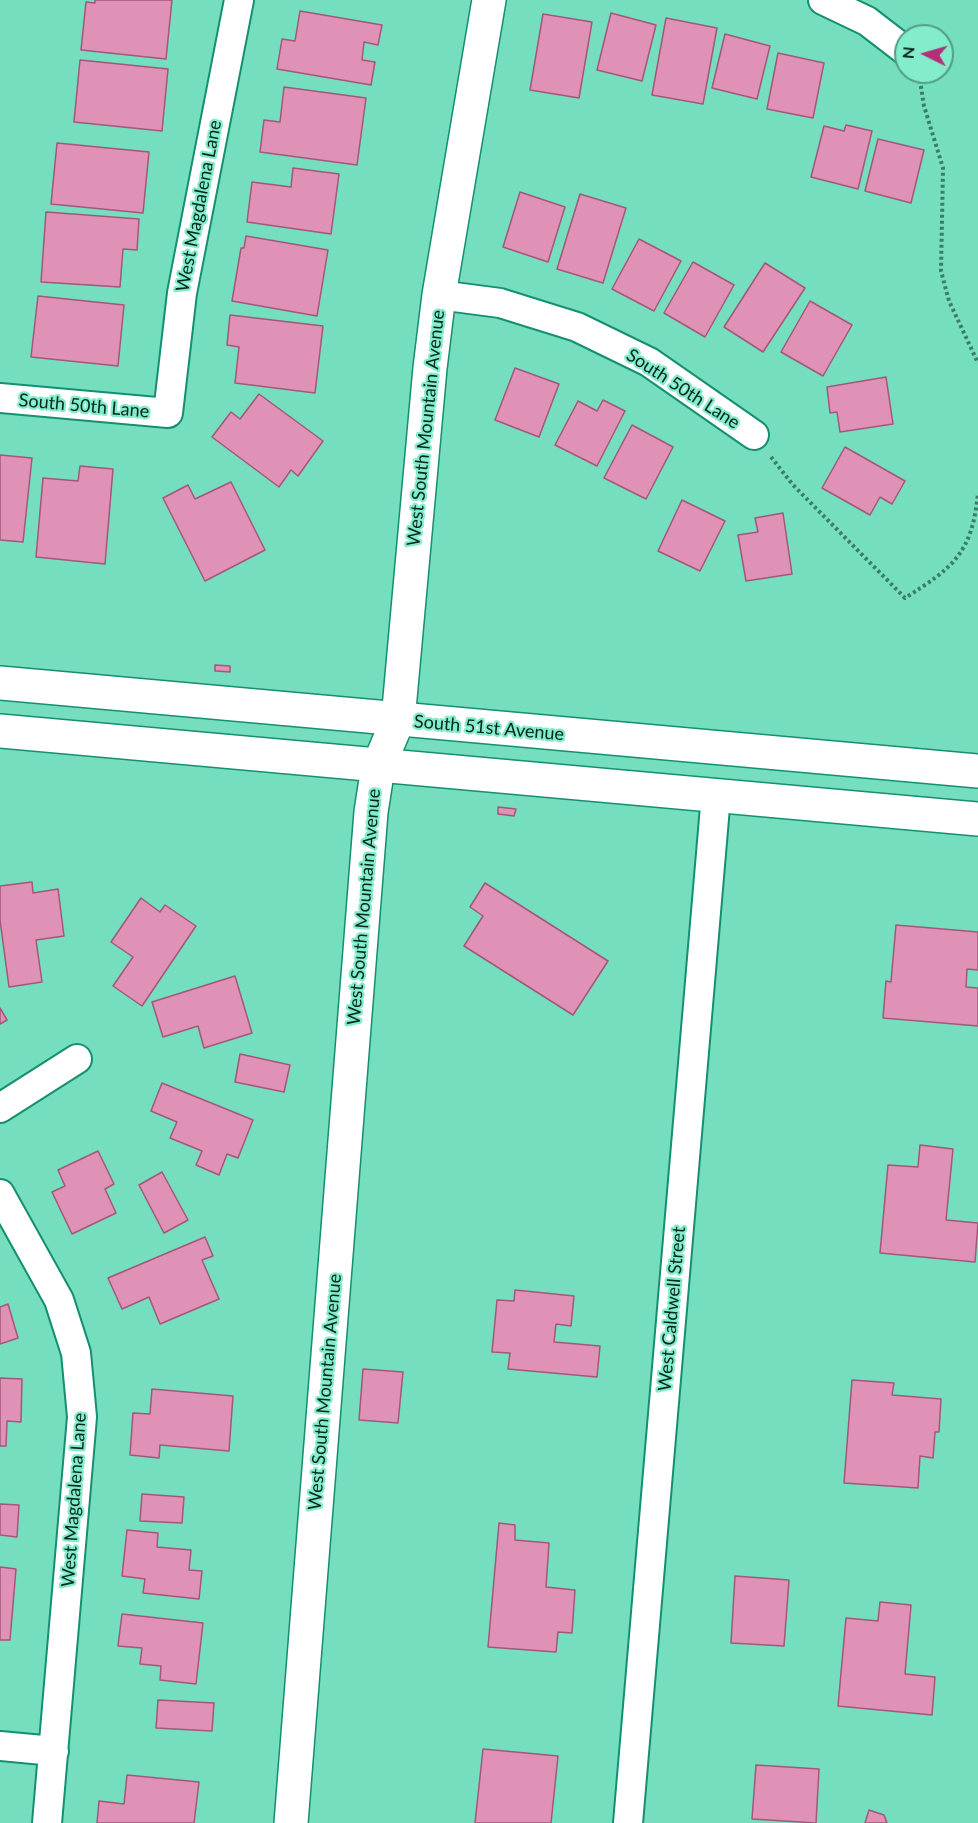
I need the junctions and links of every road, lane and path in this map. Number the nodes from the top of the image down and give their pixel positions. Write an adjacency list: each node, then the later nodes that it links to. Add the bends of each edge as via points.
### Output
1 (239, 0): 9 (street, West Magdalena Lane, via 182,293)
2 (489, 0): 6 (main road, West South Mountain Avenue)
3 (822, 0): 4 (street, via 867,21)
4 (894, 42)
5 (921, 84): 7 (path, via 943,168 940,271 949,301)
6 (439, 295): 10 (street, South 50th Lane, via 500,303 577,327 649,362); 13 (main road, West South Mountain Avenue)
7 (978, 363)
8 (0, 398): 9 (street, South 50th Lane)
9 (168, 413)
10 (754, 435): 11 (path, via 793,485 905,598 946,572 970,539)
11 (978, 493)
12 (0, 683): 13 (main road, South 51st Avenue)
13 (398, 720): 15 (main road, West South Mountain Avenue); 16 (main road, South 51st Avenue)
14 (0, 731): 15 (main road)
15 (378, 766): 17 (main road); 25 (main road, West South Mountain Avenue, via 371,812)
16 (978, 771)
17 (716, 795): 18 (main road); 26 (street, West Caldwell Street)
18 (978, 819)
19 (77, 1059): 20 (street)
20 (0, 1108)
21 (0, 1194): 23 (street, West Magdalena Lane, via 59,1300 76,1353 82,1418)
22 (0, 1746): 23 (street)
23 (54, 1751): 24 (street, West Magdalena Lane)
24 (47, 1823)
25 (291, 1823)
26 (628, 1823)

